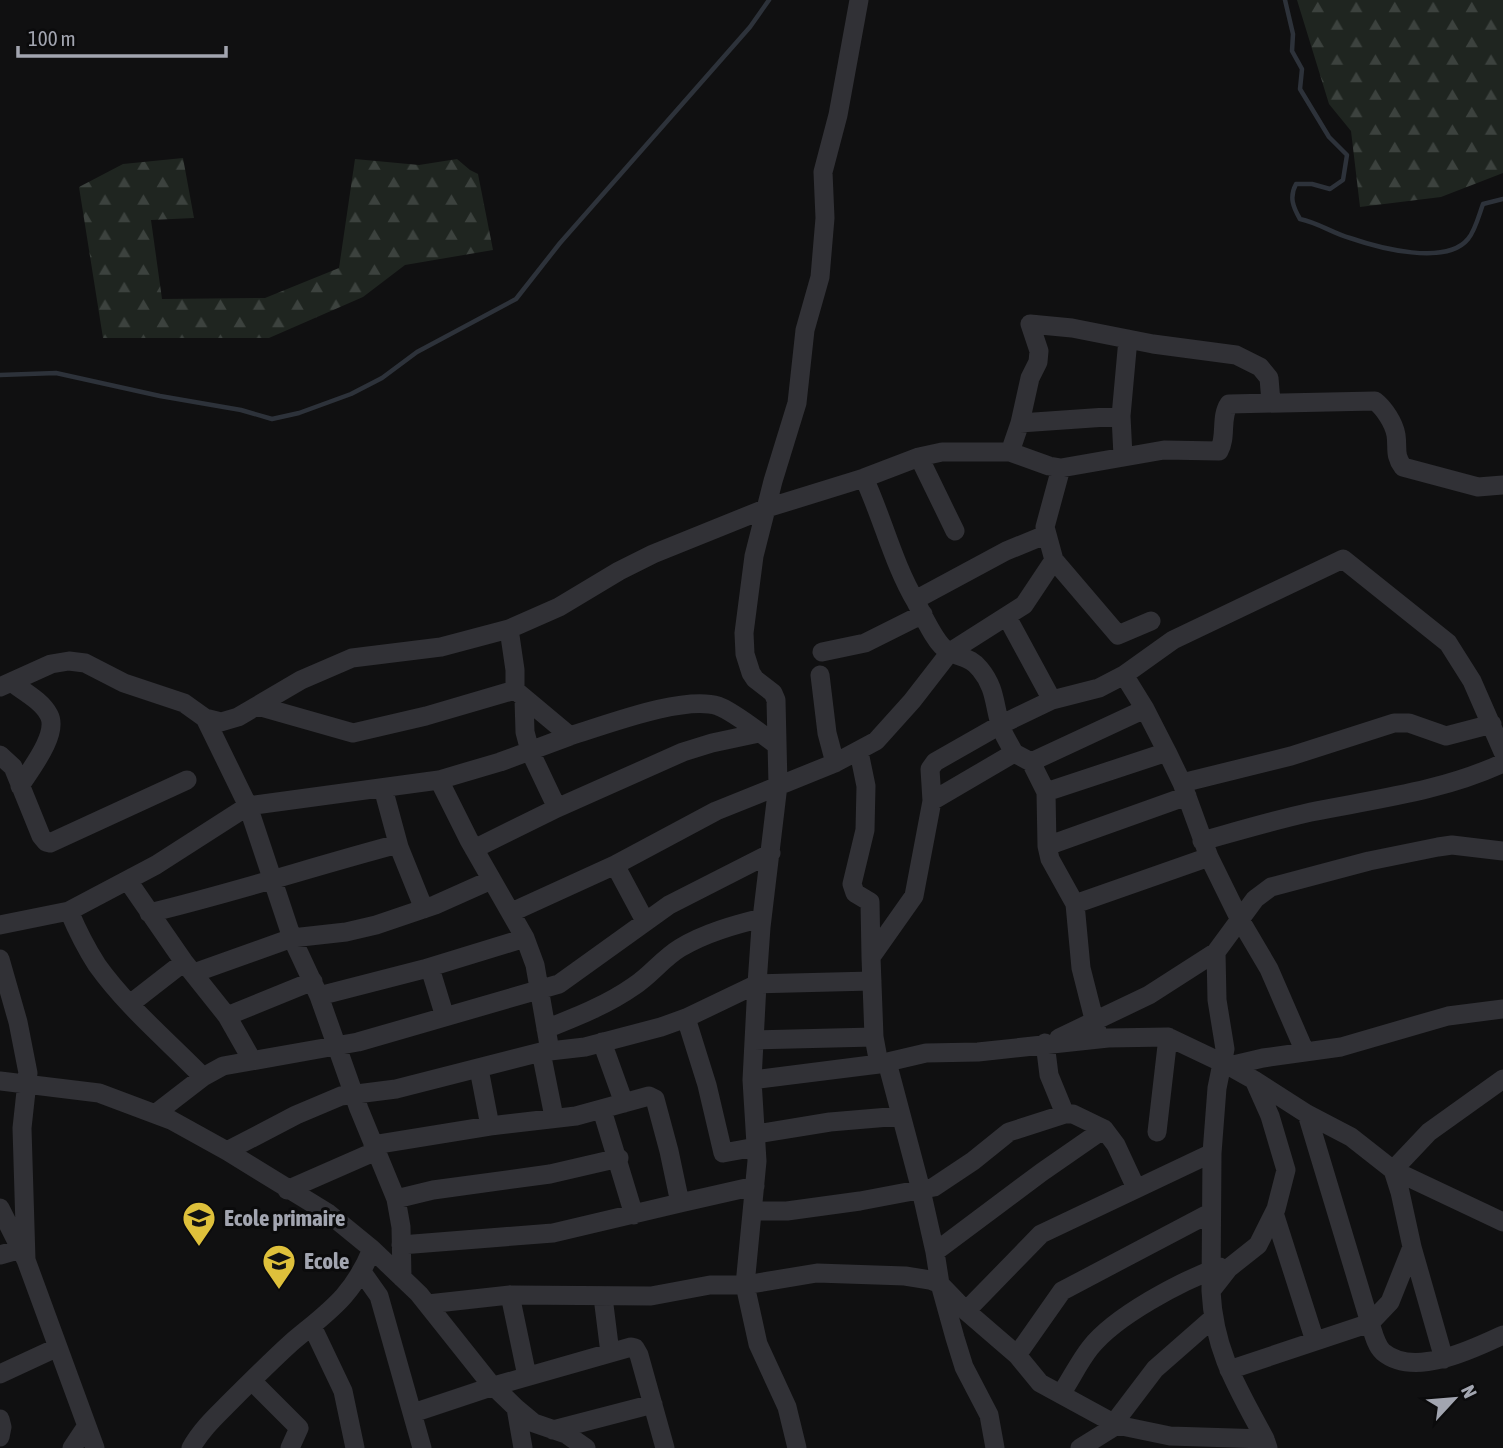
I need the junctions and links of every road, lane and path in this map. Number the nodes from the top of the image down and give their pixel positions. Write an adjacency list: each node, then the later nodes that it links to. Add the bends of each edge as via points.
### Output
1 (859, 0): 12 (street, via 823,172 820,277 805,330 797,403)
2 (1128, 339): 3 (street, via 1249,359 1269,378); 4 (street); 5 (street, via 1030,324 1038,362)
3 (1271, 402): 7 (street, via 1229,404 1221,450); 11 (street, via 1375,401 1394,428 1395,454 1402,467 1478,487)
4 (1121, 416): 5 (street); 7 (street)
5 (1020, 423): 6 (street)
6 (1010, 452): 8 (street, via 942,452); 9 (street)
7 (1123, 456): 9 (street)
8 (919, 457): 10 (street); 13 (street)
9 (1061, 468): 14 (street)
10 (864, 478): 12 (street); 16 (street)
11 (1503, 485)
12 (767, 508): 19 (street, via 653,554 559,607); 34 (street, via 754,556 744,633 751,673 775,696)
13 (955, 531)
14 (1045, 535): 15 (street); 16 (street, via 1006,551)
15 (1054, 560): 17 (street, via 1024,605); 18 (street, via 1118,635)
16 (919, 607): 20 (street, via 865,643); 21 (street, via 942,647)
17 (1007, 617): 21 (street); 26 (street)
18 (1150, 621)
19 (509, 629): 25 (street); 27 (street, via 441,647 352,658 301,680)
20 (822, 652)
21 (950, 652): 31 (street, via 972,660 980,669 997,702); 36 (street, via 876,741)
22 (820, 675): 41 (street)
23 (1124, 676): 26 (street); 28 (street); 30 (street, via 1172,640 1343,559 1448,643)
24 (5, 684): 29 (street, via 51,664 85,663 124,683 184,703); 46 (street, via 38,702 51,725 45,747)
25 (519, 695): 27 (street, via 353,733); 33 (street); 35 (street)
26 (1052, 701): 31 (street)
27 (258, 706): 29 (street, via 222,722)
28 (1146, 709): 37 (street); 40 (street)
29 (205, 718): 51 (street)
30 (1492, 724): 38 (street); 48 (street, via 1446,736 1409,723 1394,723)
31 (1000, 725): 40 (street); 50 (street, via 932,765)
32 (759, 733): 33 (street, via 720,707 691,704); 34 (street); 52 (street, via 683,752)
33 (570, 736): 35 (street)
34 (778, 745): 45 (street)
35 (530, 751): 44 (street); 52 (street)
36 (859, 752): 41 (street); 75 (street, via 866,786 865,830 852,884 855,893 870,902)
37 (1167, 752): 48 (street); 49 (street)
38 (1503, 752)
39 (0, 755): 46 (street, via 13,768)
40 (1022, 757): 49 (street); 50 (street)
41 (835, 763): 45 (street)
42 (1503, 763): 56 (street, via 1440,787 1306,813)
43 (187, 780): 46 (street, via 50,843 41,836)
44 (439, 780): 47 (street); 55 (street)
45 (778, 785): 58 (street); 59 (street, via 716,811)
46 (20, 786)
47 (383, 789): 51 (street); 53 (street)
48 (1184, 790): 54 (street); 56 (street)
49 (1046, 792): 54 (street)
50 (932, 801): 75 (street, via 914,896)
51 (248, 806): 60 (street); 62 (street)
52 (557, 808): 55 (street)
53 (398, 844): 60 (street); 64 (street)
54 (1047, 846): 63 (street)
55 (474, 849): 61 (street)
56 (1206, 849): 63 (street); 69 (street)
57 (1503, 851): 69 (street, via 1452,845 1279,883 1255,899)
58 (771, 853): 68 (street); 70 (street)
59 (615, 865): 66 (street); 70 (street)
60 (271, 878): 67 (street); 72 (street)
61 (491, 880): 64 (street); 66 (street)
62 (128, 881): 65 (street); 67 (street)
63 (1075, 904): 89 (street, via 1081,968)
64 (424, 909): 72 (street, via 356,930)
65 (69, 911): 71 (street); 83 (street, via 97,964)
66 (512, 912): 73 (street)
67 (149, 913): 77 (street)
68 (762, 918): 80 (street); 88 (street, via 682,947 624,993)
69 (1239, 918): 74 (street); 97 (street, via 1269,969)
70 (645, 921): 82 (street, via 568,980)
71 (0, 925)
72 (292, 938): 77 (street); 81 (street)
73 (525, 938): 78 (street); 82 (street)
74 (1216, 952): 89 (street); 100 (street)
75 (871, 957): 79 (street)
76 (0, 960): 107 (street, via 18,1022)
77 (189, 967): 83 (street); 85 (street)
78 (430, 968): 81 (street); 86 (street)
79 (872, 981): 80 (street); 90 (street)
80 (757, 984): 87 (street); 92 (street)
81 (316, 988): 85 (street); 95 (street)
82 (539, 990): 86 (street); 88 (street)
83 (130, 1004): 102 (street)
84 (1503, 1009): 97 (street, via 1448,1016 1341,1047)
85 (227, 1016): 98 (street)
86 (444, 1017): 95 (street)
87 (686, 1018): 93 (street); 119 (street, via 723,1153)
88 (546, 1028): 96 (street)
89 (1097, 1029): 91 (street); 94 (street)
90 (874, 1037): 92 (street); 99 (street)
91 (1168, 1037): 100 (street); 118 (street)
92 (755, 1040): 104 (street)
93 (603, 1042): 96 (street); 109 (street)
94 (1047, 1043): 99 (street, via 926,1054); 112 (street, via 1049,1075)
95 (337, 1046): 98 (street); 108 (street)
96 (545, 1052): 101 (street); 115 (street)
97 (1305, 1052): 100 (street)
98 (252, 1060): 102 (street, via 223,1066)
99 (883, 1063): 104 (street); 114 (street)
100 (1226, 1064): 105 (street); 122 (street, via 1217,1088)
101 (479, 1069): 108 (street); 116 (street)
102 (203, 1077): 111 (street)
103 (1503, 1079): 124 (street, via 1429,1132)
104 (752, 1080): 119 (street)
105 (1254, 1080): 113 (street); 134 (street, via 1286,1170)
106 (0, 1081): 107 (street)
107 (28, 1084): 111 (street, via 99,1093); 142 (street, via 22,1128)
108 (355, 1095): 120 (street); 121 (street, via 296,1115)
109 (624, 1103): 110 (street); 130 (street, via 649,1096 655,1099)
110 (602, 1110): 115 (street); 123 (street)
111 (155, 1114): 121 (street)
112 (1065, 1114): 117 (street); 128 (street, via 1009,1132 954,1174)
113 (1307, 1114): 124 (street, via 1351,1137); 156 (street)
114 (901, 1116): 119 (street, via 830,1122); 128 (street)
115 (554, 1117): 116 (street)
116 (490, 1126): 120 (street)
117 (1104, 1129): 126 (street); 140 (street)
118 (1157, 1132)
119 (756, 1140): 125 (street)
120 (375, 1148): 127 (street); 129 (street)
121 (227, 1151): 127 (street)
122 (1212, 1153): 126 (street); 133 (street)
123 (618, 1158): 129 (street); 135 (street)
124 (1393, 1170): 136 (street); 138 (street)
125 (755, 1186): 130 (street); 132 (street)
126 (1136, 1188): 154 (street, via 1041,1234)
127 (287, 1190): 139 (street, via 340,1221)
128 (921, 1190): 132 (street, via 787,1211); 140 (street)
129 (396, 1199): 137 (street)
130 (680, 1203): 135 (street)
131 (0, 1208): 142 (street)
132 (753, 1211): 148 (street)
133 (1210, 1213): 144 (street); 162 (street, via 1062,1291)
134 (1274, 1213): 143 (street, via 1258,1245); 159 (street)
135 (634, 1215): 137 (street, via 553,1233)
136 (1503, 1222)
137 (401, 1245): 146 (street)
138 (1412, 1247): 156 (street, via 1390,1302); 163 (street)
139 (372, 1249): 145 (street); 146 (street)
140 (935, 1252): 147 (street)
141 (0, 1255): 142 (street)
142 (24, 1255): 160 (street)
143 (1241, 1258): 144 (street); 150 (street)
144 (1210, 1270): 150 (street); 169 (street, via 1107,1331)
145 (362, 1272): 149 (street); 157 (street)
146 (402, 1278): 153 (street)
147 (940, 1284): 148 (street, via 905,1276 817,1273); 154 (street); 192 (street, via 964,1367 989,1415)
148 (745, 1285): 152 (street); 171 (street, via 758,1344)
149 (376, 1290): 153 (street); 173 (street)
150 (1210, 1291): 155 (street)
151 (510, 1295): 152 (street); 153 (street); 166 (street)
152 (603, 1297): 161 (street)
153 (423, 1299): 168 (street)
154 (966, 1311): 162 (street)
155 (1212, 1319): 164 (street); 175 (street, via 1155,1369)
156 (1370, 1323): 159 (street); 163 (street, via 1384,1354 1405,1361)
157 (312, 1326): 167 (street); 186 (street, via 343,1391)
158 (1503, 1335): 163 (street)
159 (1315, 1341): 164 (street)
160 (56, 1348): 165 (street); 176 (street)
161 (610, 1353): 166 (street); 170 (street, via 635,1348)
162 (1017, 1355): 169 (street, via 1040,1382)
163 (1444, 1359)
164 (1228, 1370): 180 (street)
165 (0, 1374)
166 (527, 1376): 168 (street)
167 (251, 1381): 184 (street, via 200,1431); 185 (street, via 297,1425 299,1431)
168 (494, 1386): 172 (street); 173 (street)
169 (1061, 1394): 175 (street)
170 (653, 1404): 177 (street); 189 (street)
171 (787, 1407): 190 (street); 191 (street)
172 (516, 1408): 177 (street, via 534,1423); 188 (street)
173 (413, 1413): 187 (street)
174 (0, 1419): 178 (street)
175 (1119, 1425): 179 (street); 193 (street); 194 (street)
176 (86, 1427): 182 (street); 183 (street)
177 (553, 1430): 181 (street)
178 (0, 1437)
179 (1189, 1442): 180 (street)
180 (1266, 1443)
181 (580, 1446)
182 (72, 1448)
183 (95, 1448)
184 (191, 1448)
185 (289, 1448)
186 (355, 1448)
187 (422, 1448)
188 (523, 1448)
189 (665, 1448)
190 (797, 1448)
191 (807, 1448)
192 (995, 1448)
193 (1080, 1448)
194 (1137, 1448)

